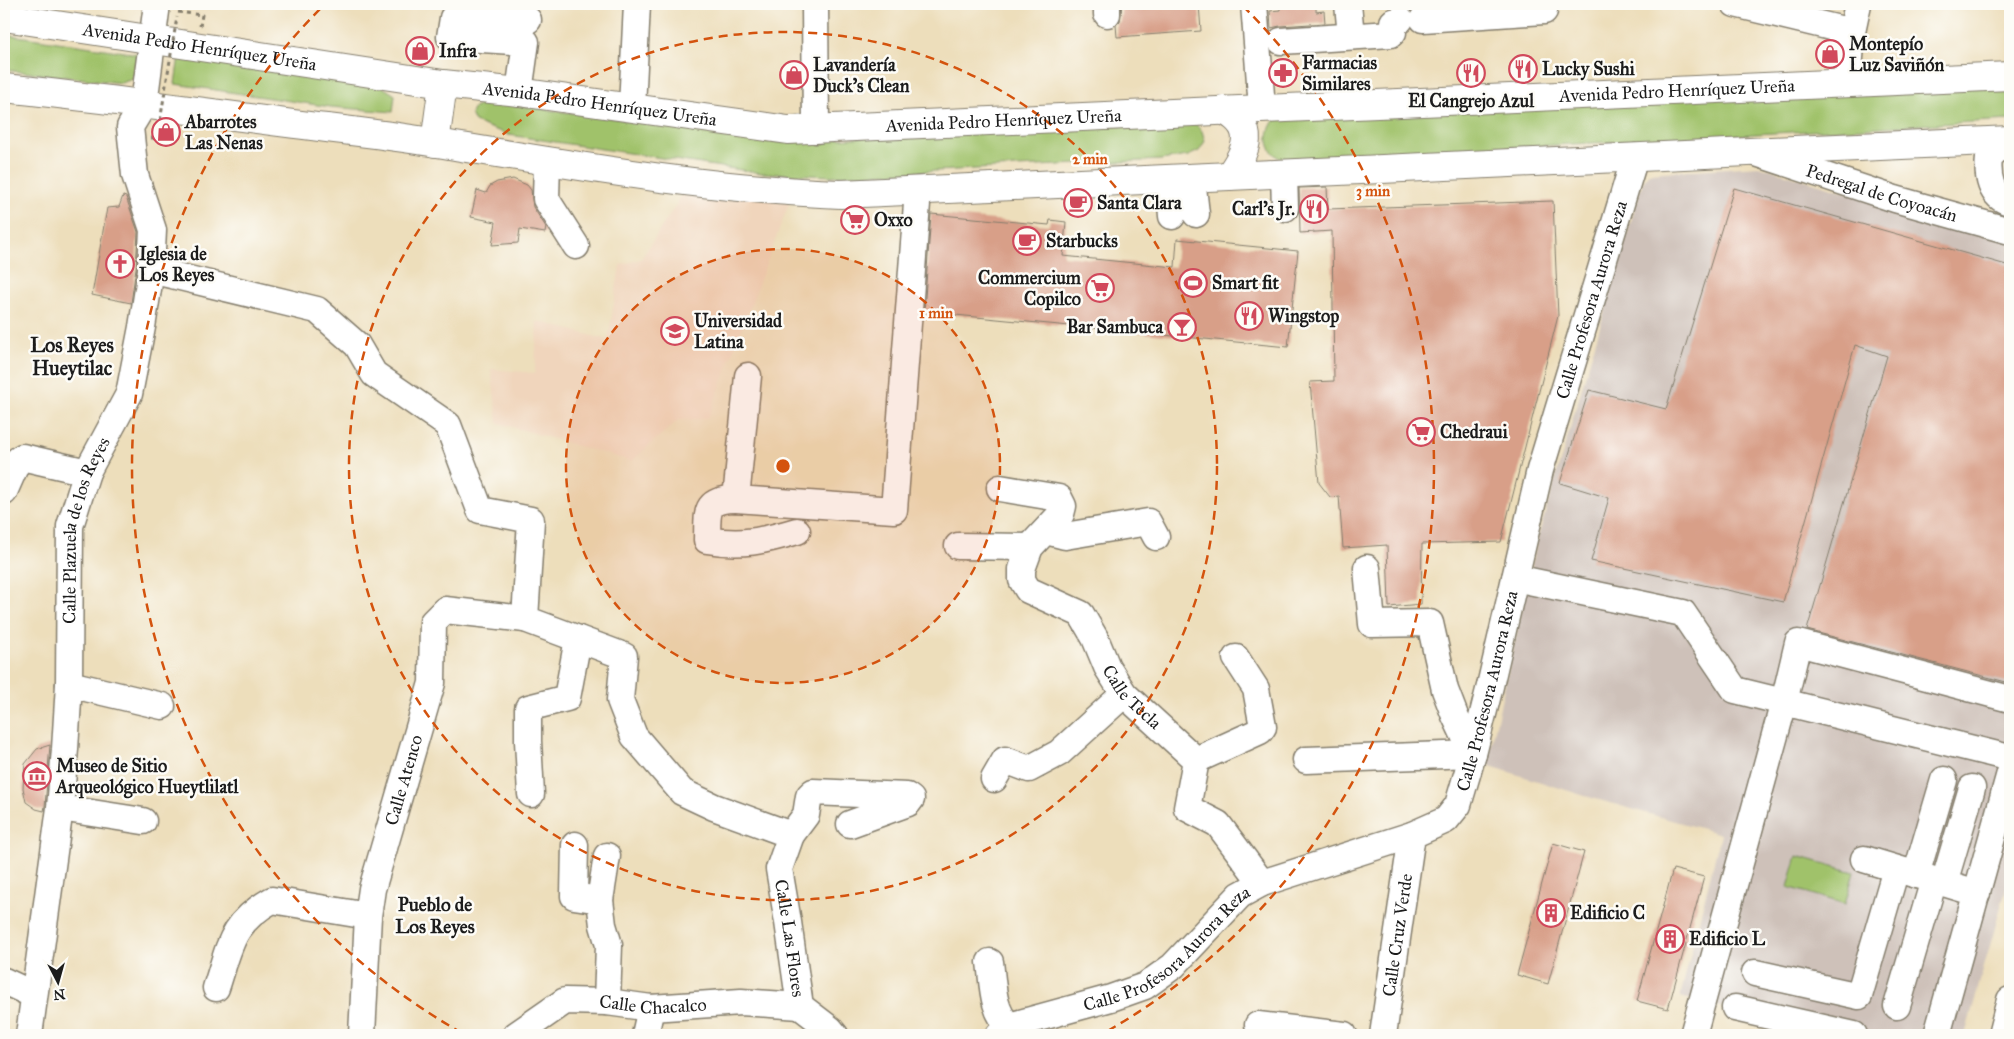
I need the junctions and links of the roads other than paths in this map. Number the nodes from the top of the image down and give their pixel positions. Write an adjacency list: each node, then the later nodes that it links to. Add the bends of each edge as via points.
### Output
1 (637, 4): 23 (street)
2 (815, 4): 26 (street)
3 (1254, 4): 24 (street)
4 (1348, 4): 14 (street)
5 (1735, 4): 7 (street)
6 (1858, 4): 13 (street)
7 (1765, 7): 13 (street)
8 (1482, 9): 10 (street); 14 (street, via 1393,22 1391,34)
9 (167, 11): 15 (street, Calle Plazuela de los Reyes)
10 (1544, 11)
11 (4, 17): 15 (main road, Avenida Pedro Henríquez Ureña)
12 (528, 20): 21 (street, via 453,18 450,37 526,42)
13 (1852, 32): 18 (street)
14 (1351, 36): 16 (street)
15 (152, 40): 19 (main road, Avenida Pedro Henríquez Ureña); 22 (street, Calle Plazuela de los Reyes)
16 (1281, 41)
17 (2010, 76): 18 (main road, Avenida Pedro Henríquez Ureña)
18 (1848, 83): 24 (main road, Avenida Pedro Henríquez Ureña)
19 (443, 84): 21 (main road, Avenida Pedro Henríquez Ureña); 28 (main road)
20 (4, 88): 22 (main road)
21 (519, 92): 23 (main road, Avenida Pedro Henríquez Ureña)
22 (144, 104): 28 (main road); 41 (street, Calle Plazuela de los Reyes, via 130,127 135,175 153,230)
23 (632, 107): 26 (main road, Avenida Pedro Henríquez Ureña, via 788,130)
24 (1262, 108): 25 (main road, Avenida Pedro Henríquez Ureña); 32 (main road, via 1260,146)
25 (1223, 110): 26 (main road, Avenida Pedro Henríquez Ureña); 33 (main road, via 1241,124 1246,138 1244,153)
26 (816, 130)
27 (2008, 140): 29 (main road); 36 (street, via 1989,158 1987,174 1994,191)
28 (435, 143): 31 (main road)
29 (1755, 152): 30 (main road); 39 (street, Pedregal de Coyoacán, via 1895,199)
30 (1636, 158): 32 (main road); 52 (street, Calle Profesora Aurora Reza, via 1542,461)
31 (546, 162): 35 (main road, via 784,192 841,194); 40 (street, via 546,199)
32 (1284, 174): 33 (main road); 37 (street)
33 (1229, 176): 34 (main road)
34 (1182, 178): 35 (main road); 38 (street)
35 (918, 190): 46 (street, via 894,510)
36 (2010, 202)
37 (1285, 208)
38 (1185, 215)
39 (2010, 232)
40 (576, 246)
41 (151, 270): 43 (street, Calle Plazuela de los Reyes, via 129,394); 53 (street, via 317,310 357,345 374,374 448,425 480,510 531,520)
42 (748, 376): 46 (street)
43 (87, 472): 45 (street, via 22,457); 56 (street, Calle Plazuela de los Reyes, via 70,526)
44 (1000, 488): 48 (street, via 1058,498 1063,506)
45 (4, 492)
46 (736, 499): 47 (street, via 721,499 713,504 708,514 708,540 733,544 766,541)
47 (796, 531)
48 (1046, 531): 49 (street, via 1065,536 1148,522); 50 (street); 57 (street, Calle Tecla, via 1022,569 1022,580 1028,590 1081,614)
49 (1156, 536)
50 (958, 546)
51 (1367, 568): 61 (street, via 1372,624 1430,623 1445,690)
52 (1515, 578): 59 (street, via 1683,613 1735,690); 61 (street, Calle Profesora Aurora Reza)
53 (525, 619): 54 (street); 82 (street, Calle Atenco, via 445,610 432,622 432,683 372,889)
54 (578, 638): 69 (street, via 567,698 528,708); 73 (street, via 624,656 620,700 634,736 682,792)
55 (1236, 658): 63 (street, via 1256,689 1263,727)
56 (69, 684): 60 (street); 70 (street, Calle Plazuela de los Reyes)
57 (1124, 694): 63 (street, Calle Tecla); 66 (street, via 1059,753 1030,769 1005,760)
58 (2010, 699): 59 (street, via 1798,644)
59 (1784, 702): 62 (street); 103 (street)
60 (162, 706)
61 (1473, 754): 64 (street); 74 (street, Calle Profesora Aurora Reza, via 1454,812 1446,820)
62 (2010, 758)
63 (1196, 760): 79 (street, via 1187,808 1218,824)
64 (1306, 760)
65 (2010, 773): 80 (street)
66 (994, 779)
67 (1944, 780): 78 (street)
68 (1972, 788): 78 (street)
69 (531, 794)
70 (60, 808): 71 (street); 87 (street, Calle Plazuela de los Reyes)
71 (143, 821)
72 (850, 824): 73 (street, Calle Las Flores, via 911,800 908,796 813,792 809,796 806,815)
73 (791, 835): 90 (street, Calle Las Flores, via 779,869)
74 (1412, 835): 79 (street, Calle Profesora Aurora Reza); 102 (street, Calle Cruz Verde)
75 (575, 845): 81 (street, via 574,896)
76 (607, 856): 81 (street)
77 (1864, 859): 78 (street)
78 (1922, 877): 80 (street); 84 (street, via 1858,996); 91 (street)
79 (1262, 883): 95 (street, Calle Profesora Aurora Reza, via 1240,895 1173,966 1145,986)
80 (1977, 893): 105 (street)
81 (600, 900): 89 (street, via 609,945)
82 (368, 916): 86 (street, via 272,900 258,908 237,929); 97 (street, Calle Atenco)
83 (990, 962): 95 (street, via 996,1009)
84 (1755, 973)
85 (4, 981): 87 (street)
86 (216, 988)
87 (34, 994): 96 (street, Calle Plazuela de los Reyes)
88 (2010, 1000): 106 (street)
89 (607, 1002): 92 (street, Calle Chacalco); 98 (street, Calle Chacalco, via 564,1001)
90 (800, 1006): 92 (street, Calle Chacalco, via 741,1002); 100 (street, Calle Las Flores)
91 (1897, 1006)
92 (651, 1008): 99 (street)
93 (1735, 1008): 104 (street)
94 (1258, 1026): 101 (street)
95 (1004, 1031)
96 (29, 1035)
97 (362, 1035)
98 (516, 1035)
99 (645, 1035)
100 (835, 1035)
101 (1344, 1035)
102 (1383, 1035)
103 (1694, 1035)
104 (1854, 1035)
105 (1937, 1035)
106 (2001, 1035)

